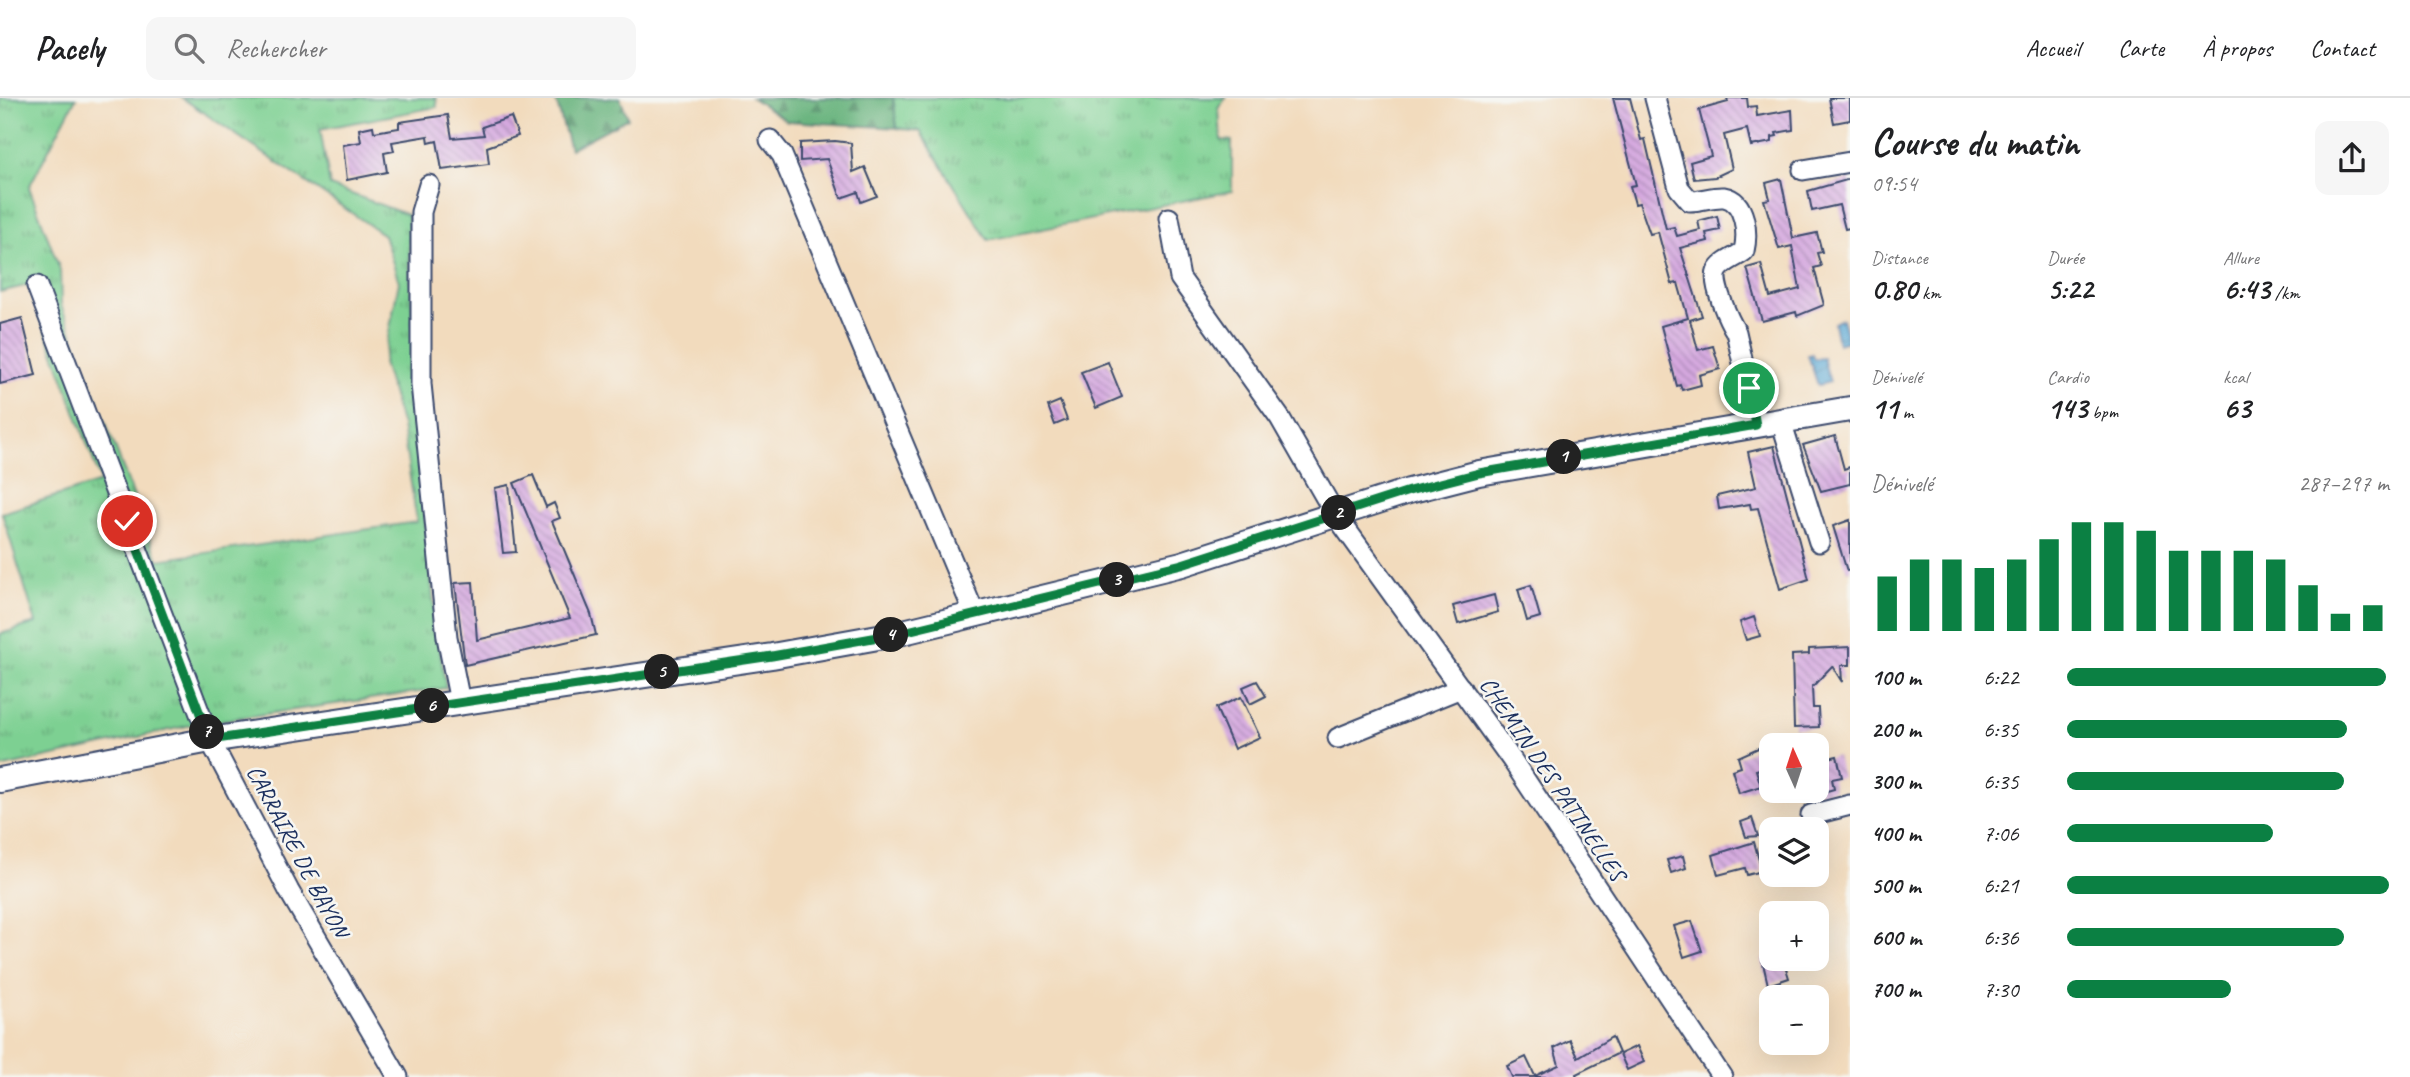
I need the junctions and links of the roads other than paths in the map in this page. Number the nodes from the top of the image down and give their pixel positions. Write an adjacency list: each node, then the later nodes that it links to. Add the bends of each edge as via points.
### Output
1 (1655, 98): 10 (street, via 1684,196 1690,201 1723,197 1737,203 1742,214 1744,251 1723,265 1716,280 1736,332)
2 (770, 140): 13 (street, via 782,155)
3 (1850, 162): 4 (street)
4 (1803, 170)
5 (429, 185): 15 (street, via 421,212 421,384 447,638)
6 (1169, 218): 11 (street, CHEMIN DES PATINELLES, via 1180,278 1280,418)
7 (37, 286): 17 (street, CARRAIRE DE BAYON)
8 (1850, 409): 9 (main road)
9 (1781, 421): 10 (main road); 12 (street)
10 (1756, 425): 11 (main road, via 1479,473)
11 (1335, 514): 13 (main road, via 1182,564); 14 (street, CHEMIN DES PATINELLES)
12 (1819, 542)
13 (975, 615): 15 (main road, via 772,656)
14 (1461, 688): 16 (street); 22 (street, CHEMIN DES PATINELLES)
15 (460, 702): 17 (main road)
16 (1338, 738)
17 (210, 740): 18 (main road); 21 (street, CARRAIRE DE BAYON, via 289,891)
18 (0, 781)
19 (1850, 805): 20 (street)
20 (1811, 815)
21 (397, 1077)
22 (1722, 1077)

